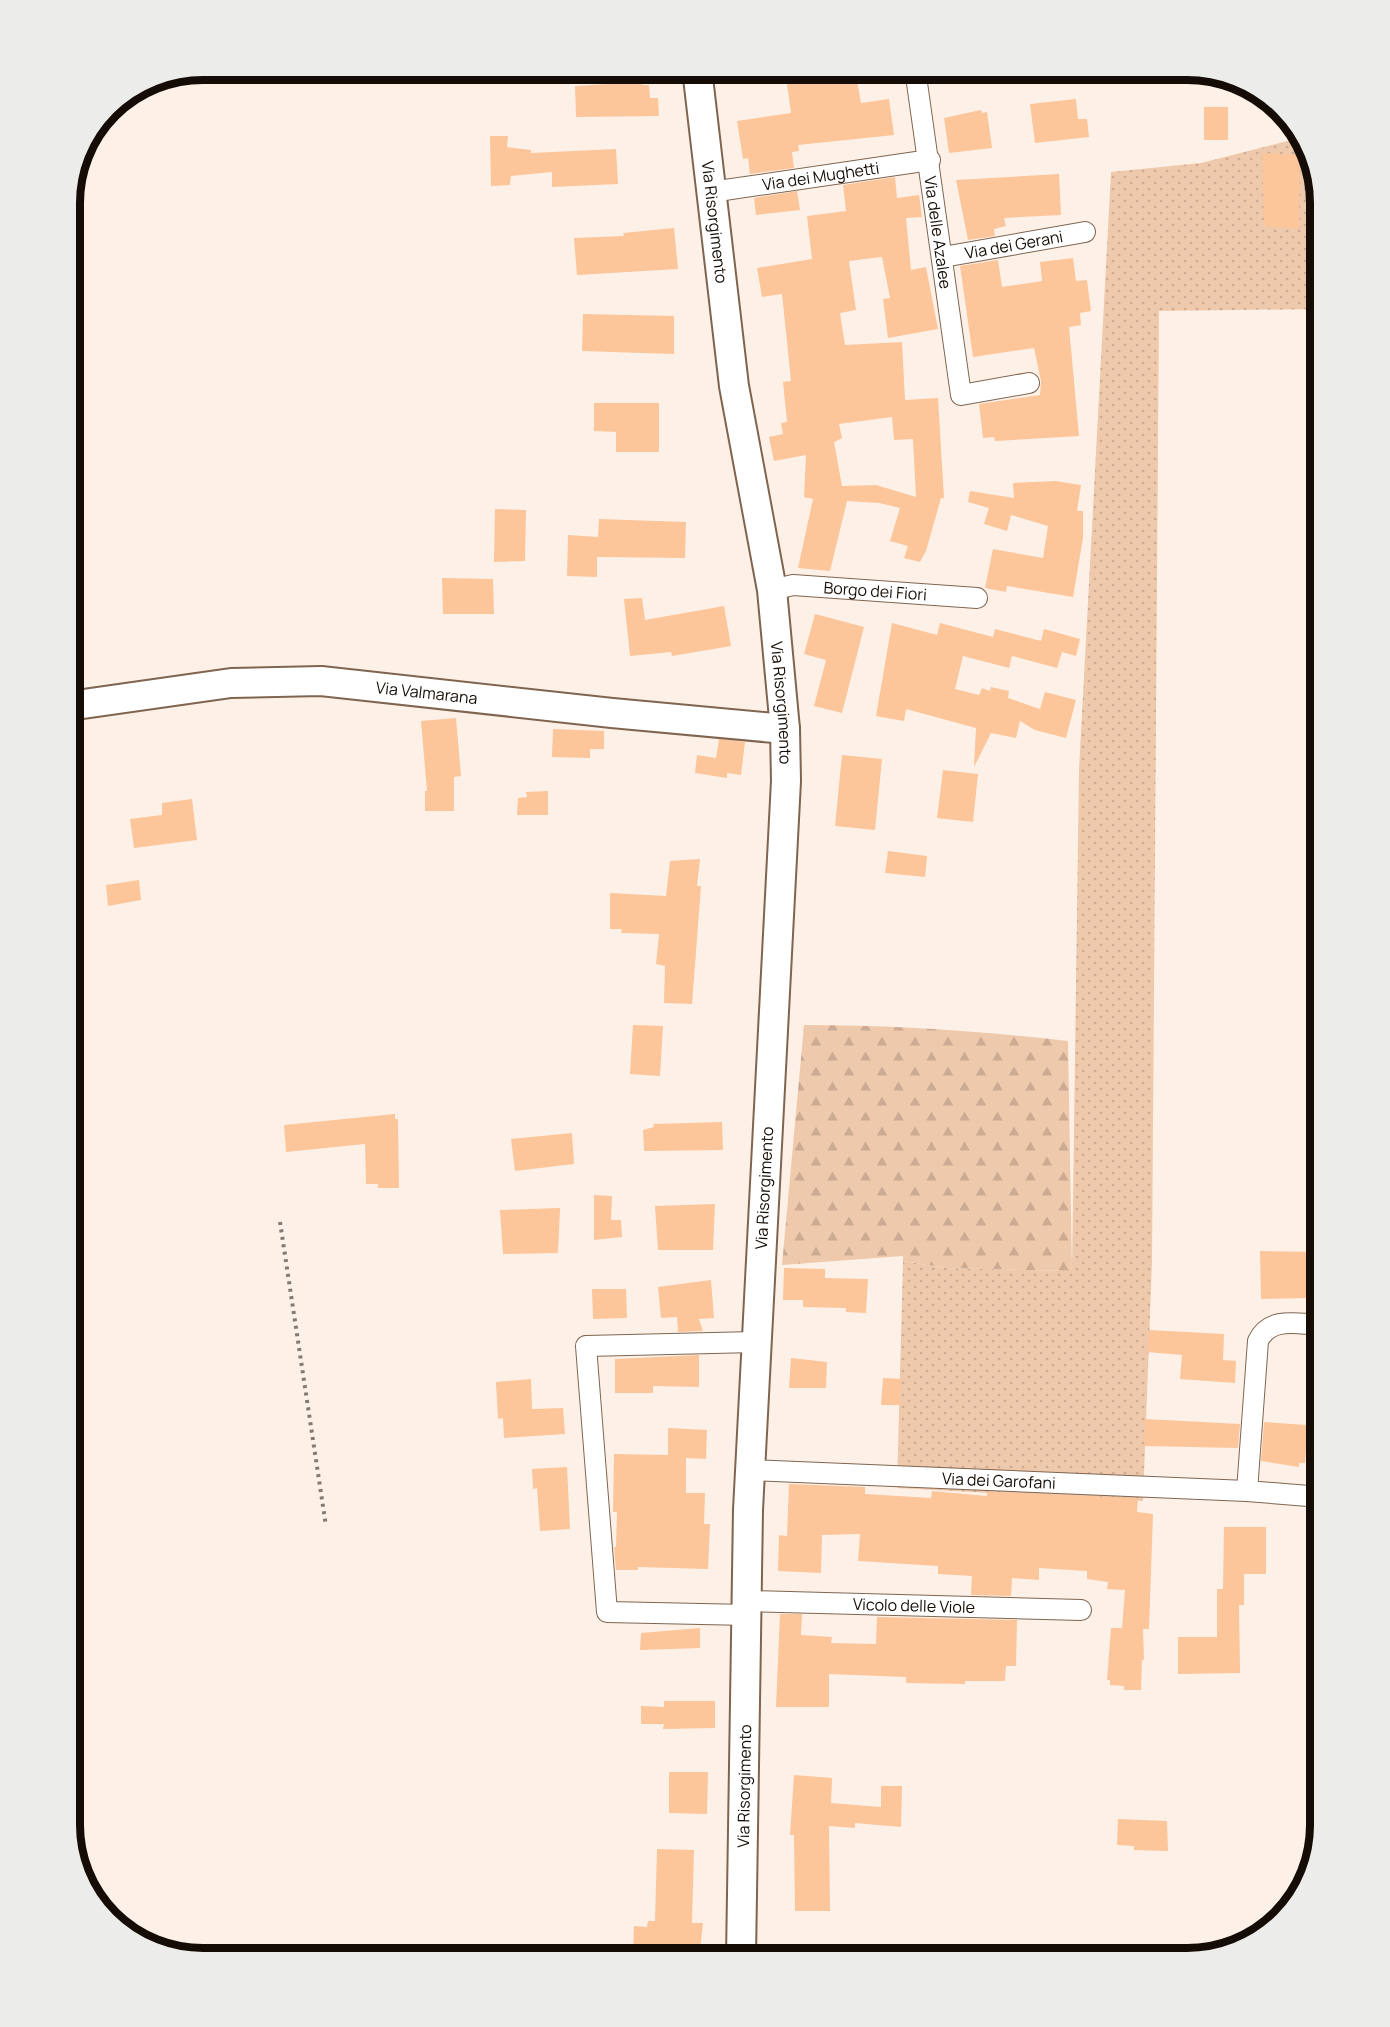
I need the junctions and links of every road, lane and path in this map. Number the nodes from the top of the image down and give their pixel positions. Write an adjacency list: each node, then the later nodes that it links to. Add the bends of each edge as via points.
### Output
1 (698, 80): 4 (street, Via Risorgimento)
2 (917, 80): 3 (street, Via delle Azalee)
3 (930, 160): 4 (street, Via dei Mughetti); 6 (street, Via delle Azalee)
4 (711, 192): 8 (street, Via Risorgimento, via 734,386)
5 (1085, 231): 6 (street, Via dei Gerani)
6 (942, 257): 7 (street, Via delle Azalee, via 961,395)
7 (1029, 383)
8 (772, 590): 9 (street, Borgo dei Fiori, via 793,585); 11 (street, Via Risorgimento)
9 (977, 598)
10 (80, 704): 11 (street, Via Valmarana, via 231,683 321,681)
11 (785, 729): 14 (street, Via Risorgimento, via 786,781)
12 (280, 1222): 18 (path)
13 (1310, 1325): 16 (street, via 1274,1323 1263,1330 1258,1341)
14 (755, 1342): 15 (street, Via Risorgimento); 19 (street, via 586,1346 607,1612)
15 (750, 1470): 16 (street, Via dei Garofani); 19 (street, Via Risorgimento)
16 (1247, 1491): 17 (street, Via dei Garofani)
17 (1310, 1496)
18 (326, 1526)
19 (748, 1608): 20 (street, Vicolo delle Viole); 21 (street, Via Risorgimento)
20 (1082, 1610)
21 (741, 1948)

